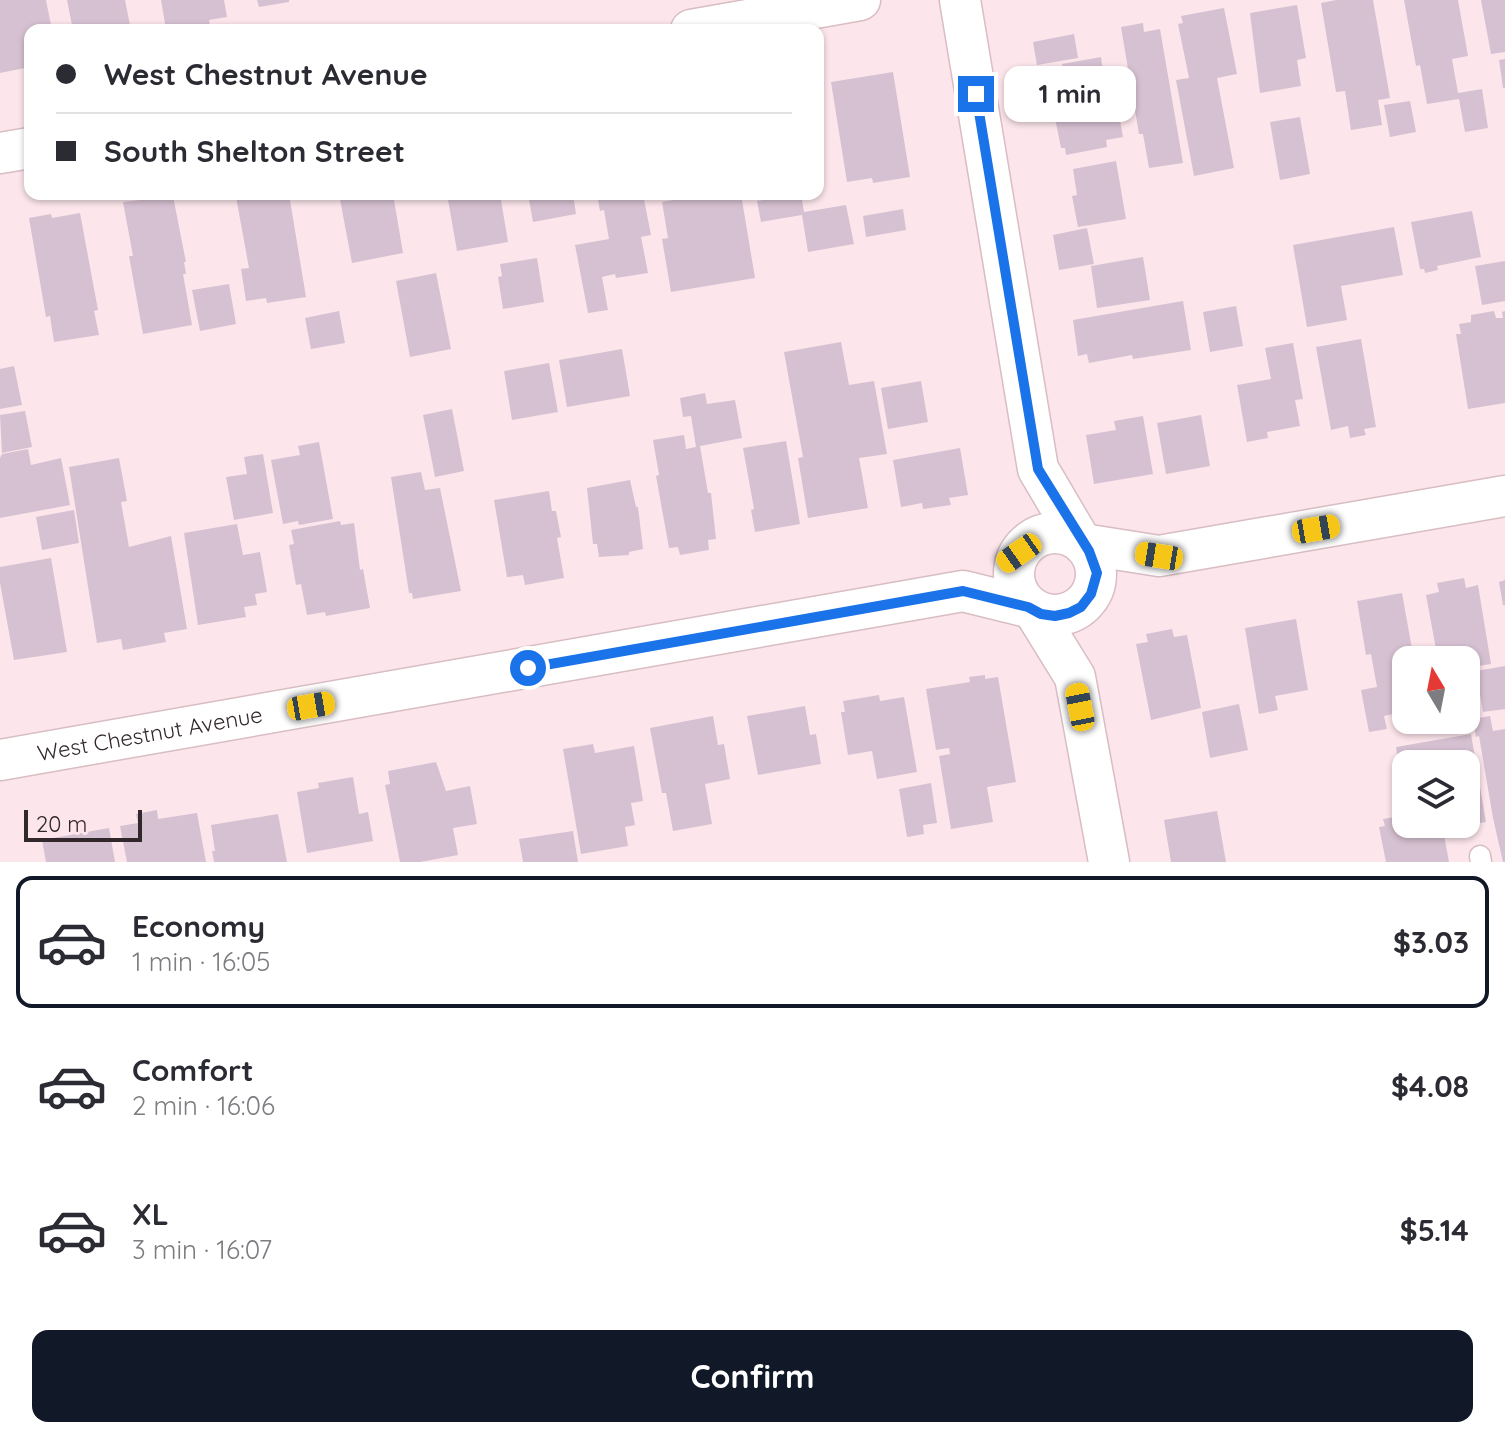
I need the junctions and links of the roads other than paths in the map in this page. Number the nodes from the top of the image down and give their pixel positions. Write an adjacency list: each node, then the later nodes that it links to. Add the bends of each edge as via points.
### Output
1 (860, 0): 3 (street)
2 (960, 0): 6 (street)
3 (725, 24)
4 (24, 149): 5 (street)
5 (0, 153)
6 (1038, 469): 8 (street); 9 (street)
7 (1505, 496): 10 (street)
8 (1082, 543): 9 (street, via 1054,533 1028,542); 10 (street); 12 (street, via 1095,561)
9 (1020, 552): 11 (street, West Chestnut Avenue); 13 (street, via 1014,564 1015,587)
10 (1159, 556): 12 (street)
11 (963, 591): 13 (street, West Chestnut Avenue); 15 (street, West Chestnut Avenue)
12 (1091, 595): 13 (street, via 1081,607 1055,616); 14 (street)
13 (1030, 608): 14 (street)
14 (1075, 677): 16 (street)
15 (0, 760)
16 (1109, 862)

